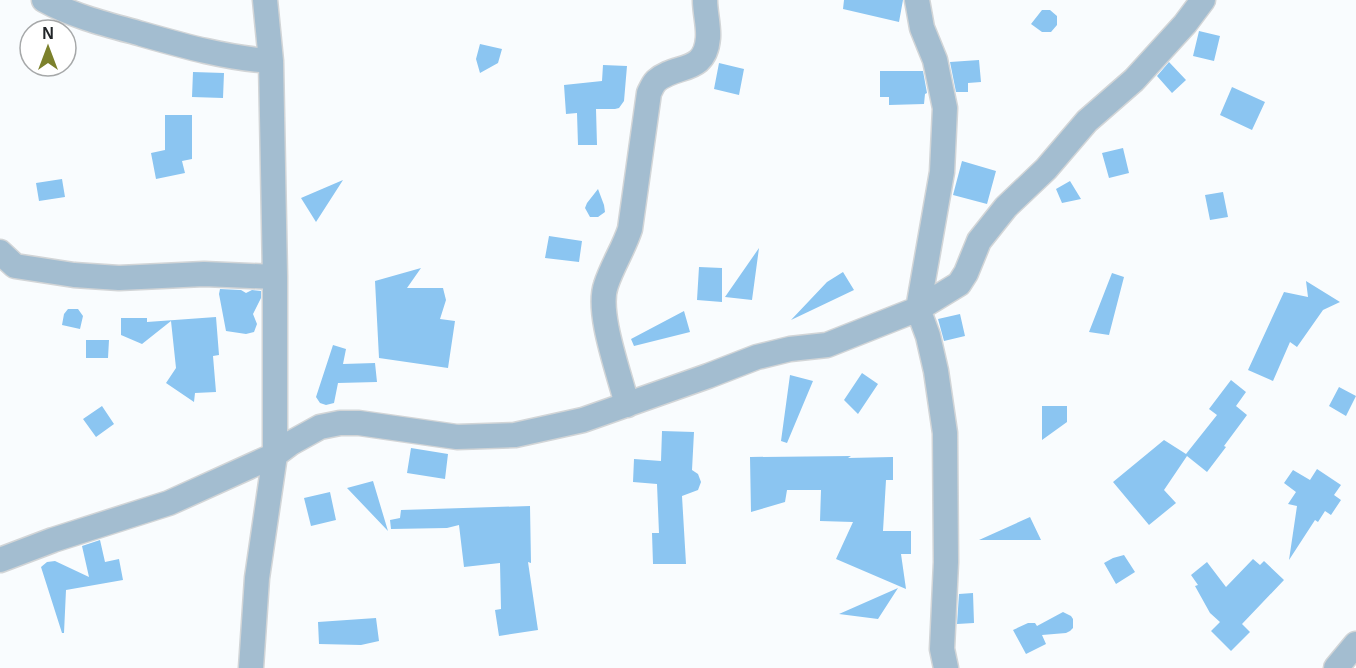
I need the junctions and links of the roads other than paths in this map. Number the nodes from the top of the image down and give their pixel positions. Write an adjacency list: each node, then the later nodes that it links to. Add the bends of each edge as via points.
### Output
1 (44, 0): 6 (street)
2 (265, 0): 7 (street)
3 (705, 0): 11 (street, via 708,38 700,60 656,81 649,93 630,229 605,286 607,328)
4 (917, 0): 10 (street, via 945,108 942,172)
5 (1203, 0): 10 (street, via 1134,80 1087,121 1046,169 1006,207 979,241 959,284)
6 (84, 9): 7 (street, via 182,46)
7 (271, 61): 9 (street)
8 (0, 252): 9 (street, via 15,266 74,275)
9 (275, 277): 12 (street)
10 (918, 309): 11 (street, via 826,345 757,357); 16 (street, via 936,371 945,433 942,649)
11 (627, 405): 12 (street, via 583,420 515,435 486,437 340,423 320,427)
12 (275, 455): 13 (street, via 169,503); 15 (street, via 257,578)
13 (0, 560)
14 (1356, 644): 17 (street)
15 (251, 668)
16 (946, 668)
17 (1336, 668)

